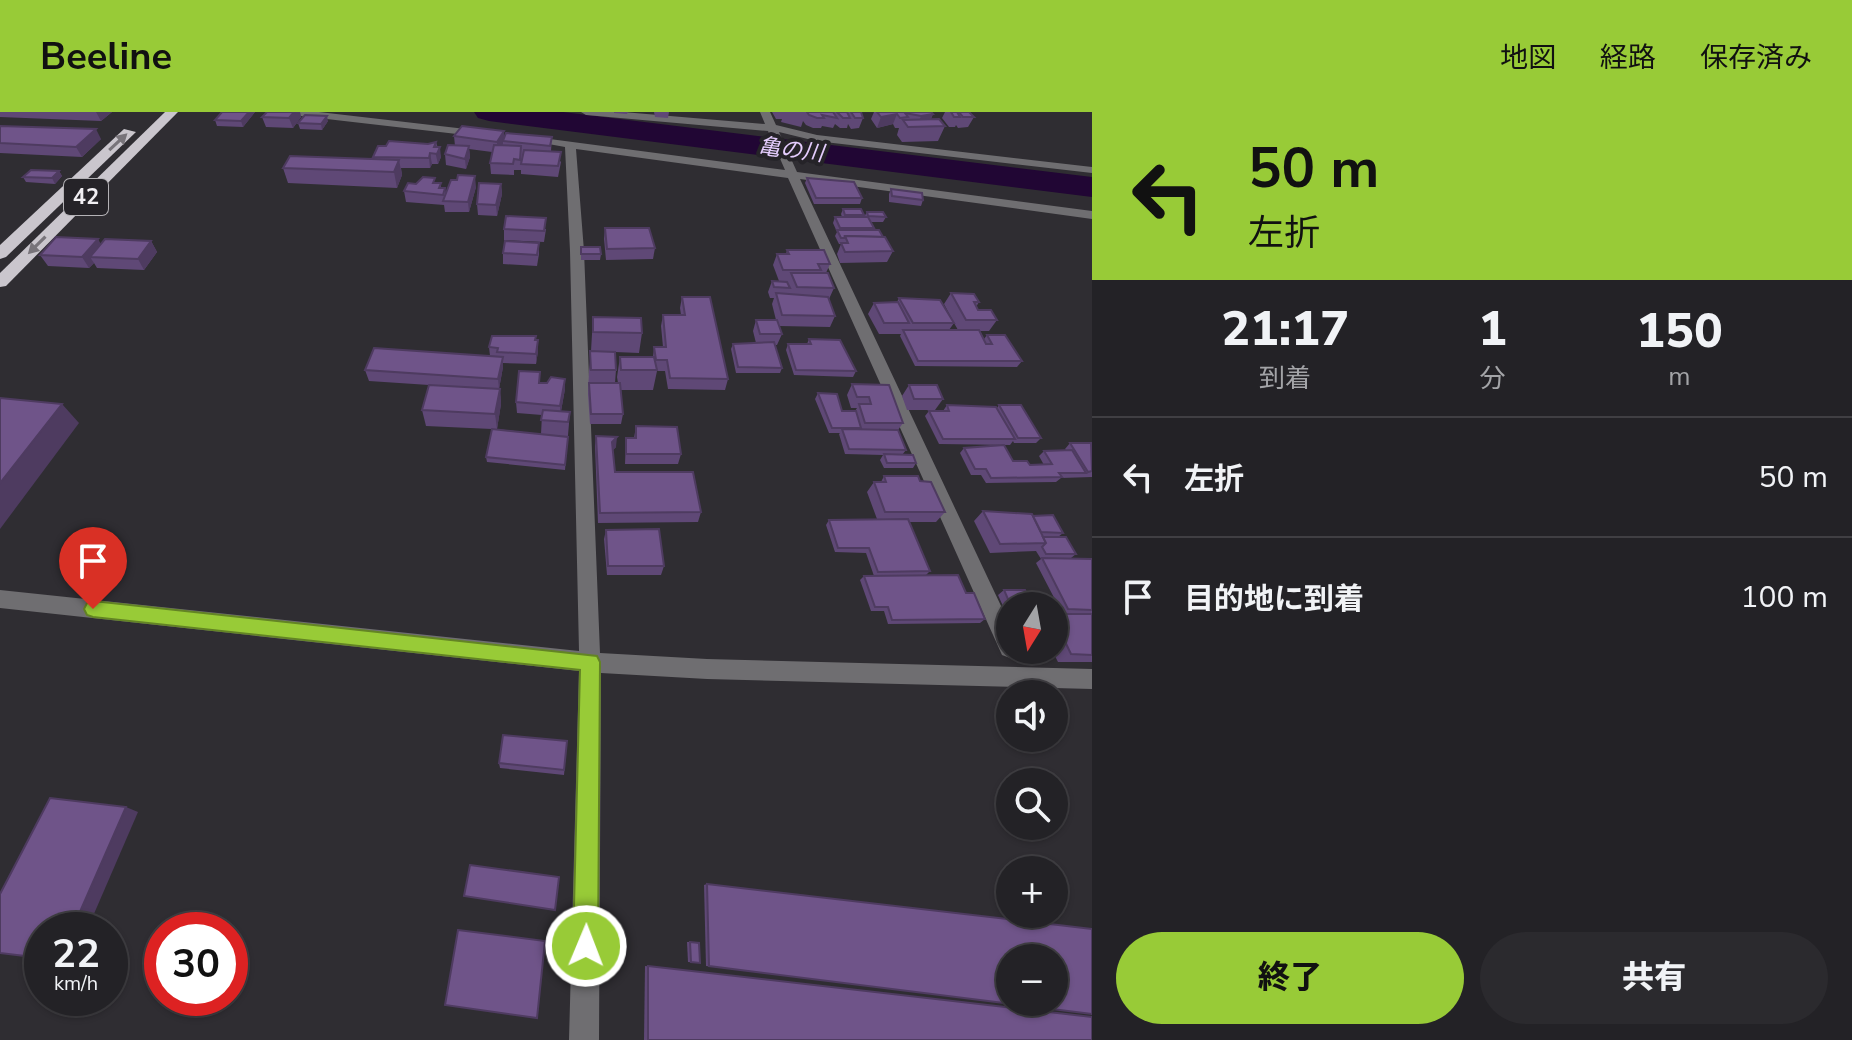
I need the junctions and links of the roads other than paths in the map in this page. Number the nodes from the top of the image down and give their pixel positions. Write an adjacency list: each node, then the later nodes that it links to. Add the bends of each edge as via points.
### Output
1 (150, 112): 13 (highway, 42, one-way to 1)
2 (172, 112): 14 (highway, 42, one-way to 14)
3 (292, 112): 7 (street)
4 (586, 112): 6 (street)
5 (765, 112): 6 (street)
6 (774, 131): 10 (street); 11 (street)
7 (492, 135)
8 (508, 137): 9 (street)
9 (570, 144): 11 (street); 17 (street)
10 (1092, 170)
11 (792, 173): 12 (street); 16 (street)
12 (1092, 215)
13 (0, 254)
14 (0, 282)
15 (0, 599): 17 (street)
16 (996, 618)
17 (590, 662): 19 (street); 21 (street)
18 (1018, 664): 19 (street)
19 (1023, 675): 20 (street)
20 (1092, 679)
21 (584, 1040)

